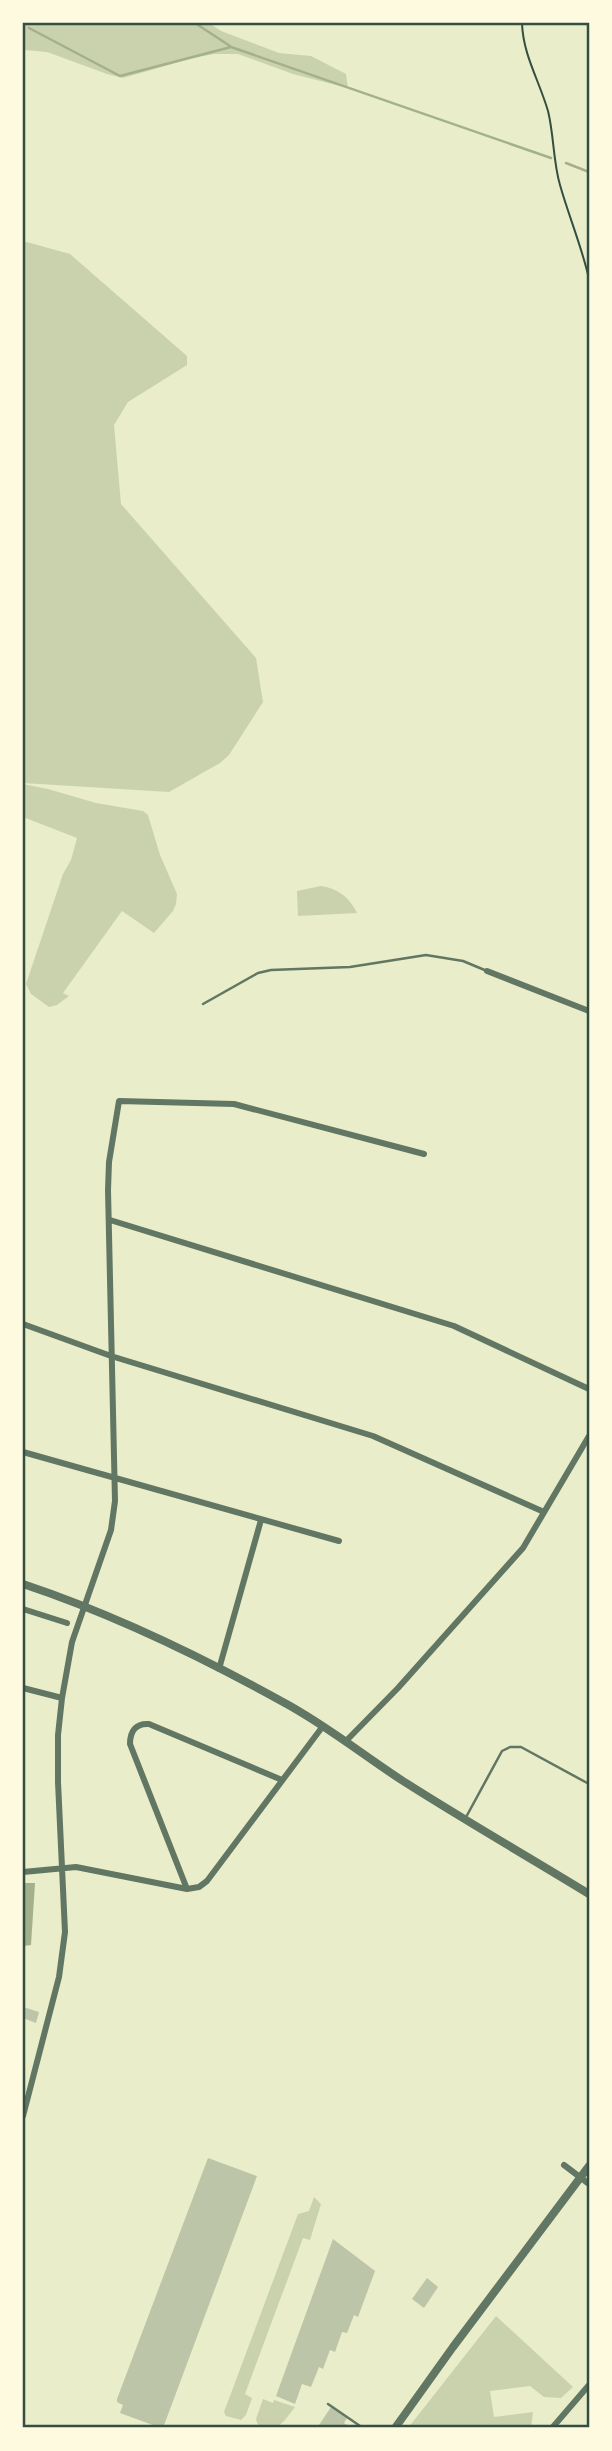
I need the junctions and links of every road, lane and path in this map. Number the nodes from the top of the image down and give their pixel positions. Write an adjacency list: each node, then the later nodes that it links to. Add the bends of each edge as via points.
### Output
1 (522, 23): 2 (path, via 526,56 547,107 561,187)
2 (589, 279)
3 (487, 971): 4 (lane, via 463,961 426,955 350,967 271,970); 5 (street)
4 (203, 1004)
5 (589, 1011)
6 (424, 1154): 7 (street, via 233,1104 119,1101 109,1162)
7 (110, 1220): 9 (street); 10 (street, via 454,1326)
8 (23, 1324): 9 (street)
9 (111, 1356): 13 (street); 14 (street, via 373,1436)
10 (589, 1389)
11 (589, 1436): 14 (street)
12 (23, 1452): 13 (street)
13 (115, 1480): 15 (street); 18 (street, via 111,1530)
14 (544, 1512): 25 (street, via 523,1548)
15 (261, 1520): 16 (street); 21 (street)
16 (339, 1541)
17 (23, 1584): 18 (street)
18 (86, 1606): 21 (street); 23 (street, via 72,1642)
19 (23, 1609): 20 (street)
20 (67, 1623)
21 (219, 1669): 24 (street)
22 (23, 1688): 23 (street)
23 (62, 1698): 29 (street, via 58,1782)
24 (323, 1726): 25 (street); 26 (street)
25 (346, 1741): 28 (street)
26 (282, 1780): 31 (street, via 207,1881); 31 (street, via 149,1724 134,1728 130,1744)
27 (589, 1784): 28 (lane, via 522,1747 510,1747 502,1751)
28 (465, 1819): 32 (street)
29 (62, 1867): 30 (street); 31 (street); 33 (street, via 65,1922 61,1969)
30 (23, 1872)
31 (187, 1889)
32 (589, 1894)
33 (23, 2116)
34 (564, 2165): 36 (street)
35 (589, 2165): 36 (street)
36 (580, 2177): 37 (street); 41 (street)
37 (589, 2184)
38 (589, 2385): 42 (street)
39 (328, 2404): 40 (lane)
40 (363, 2428)
41 (395, 2428)
42 (552, 2428)

